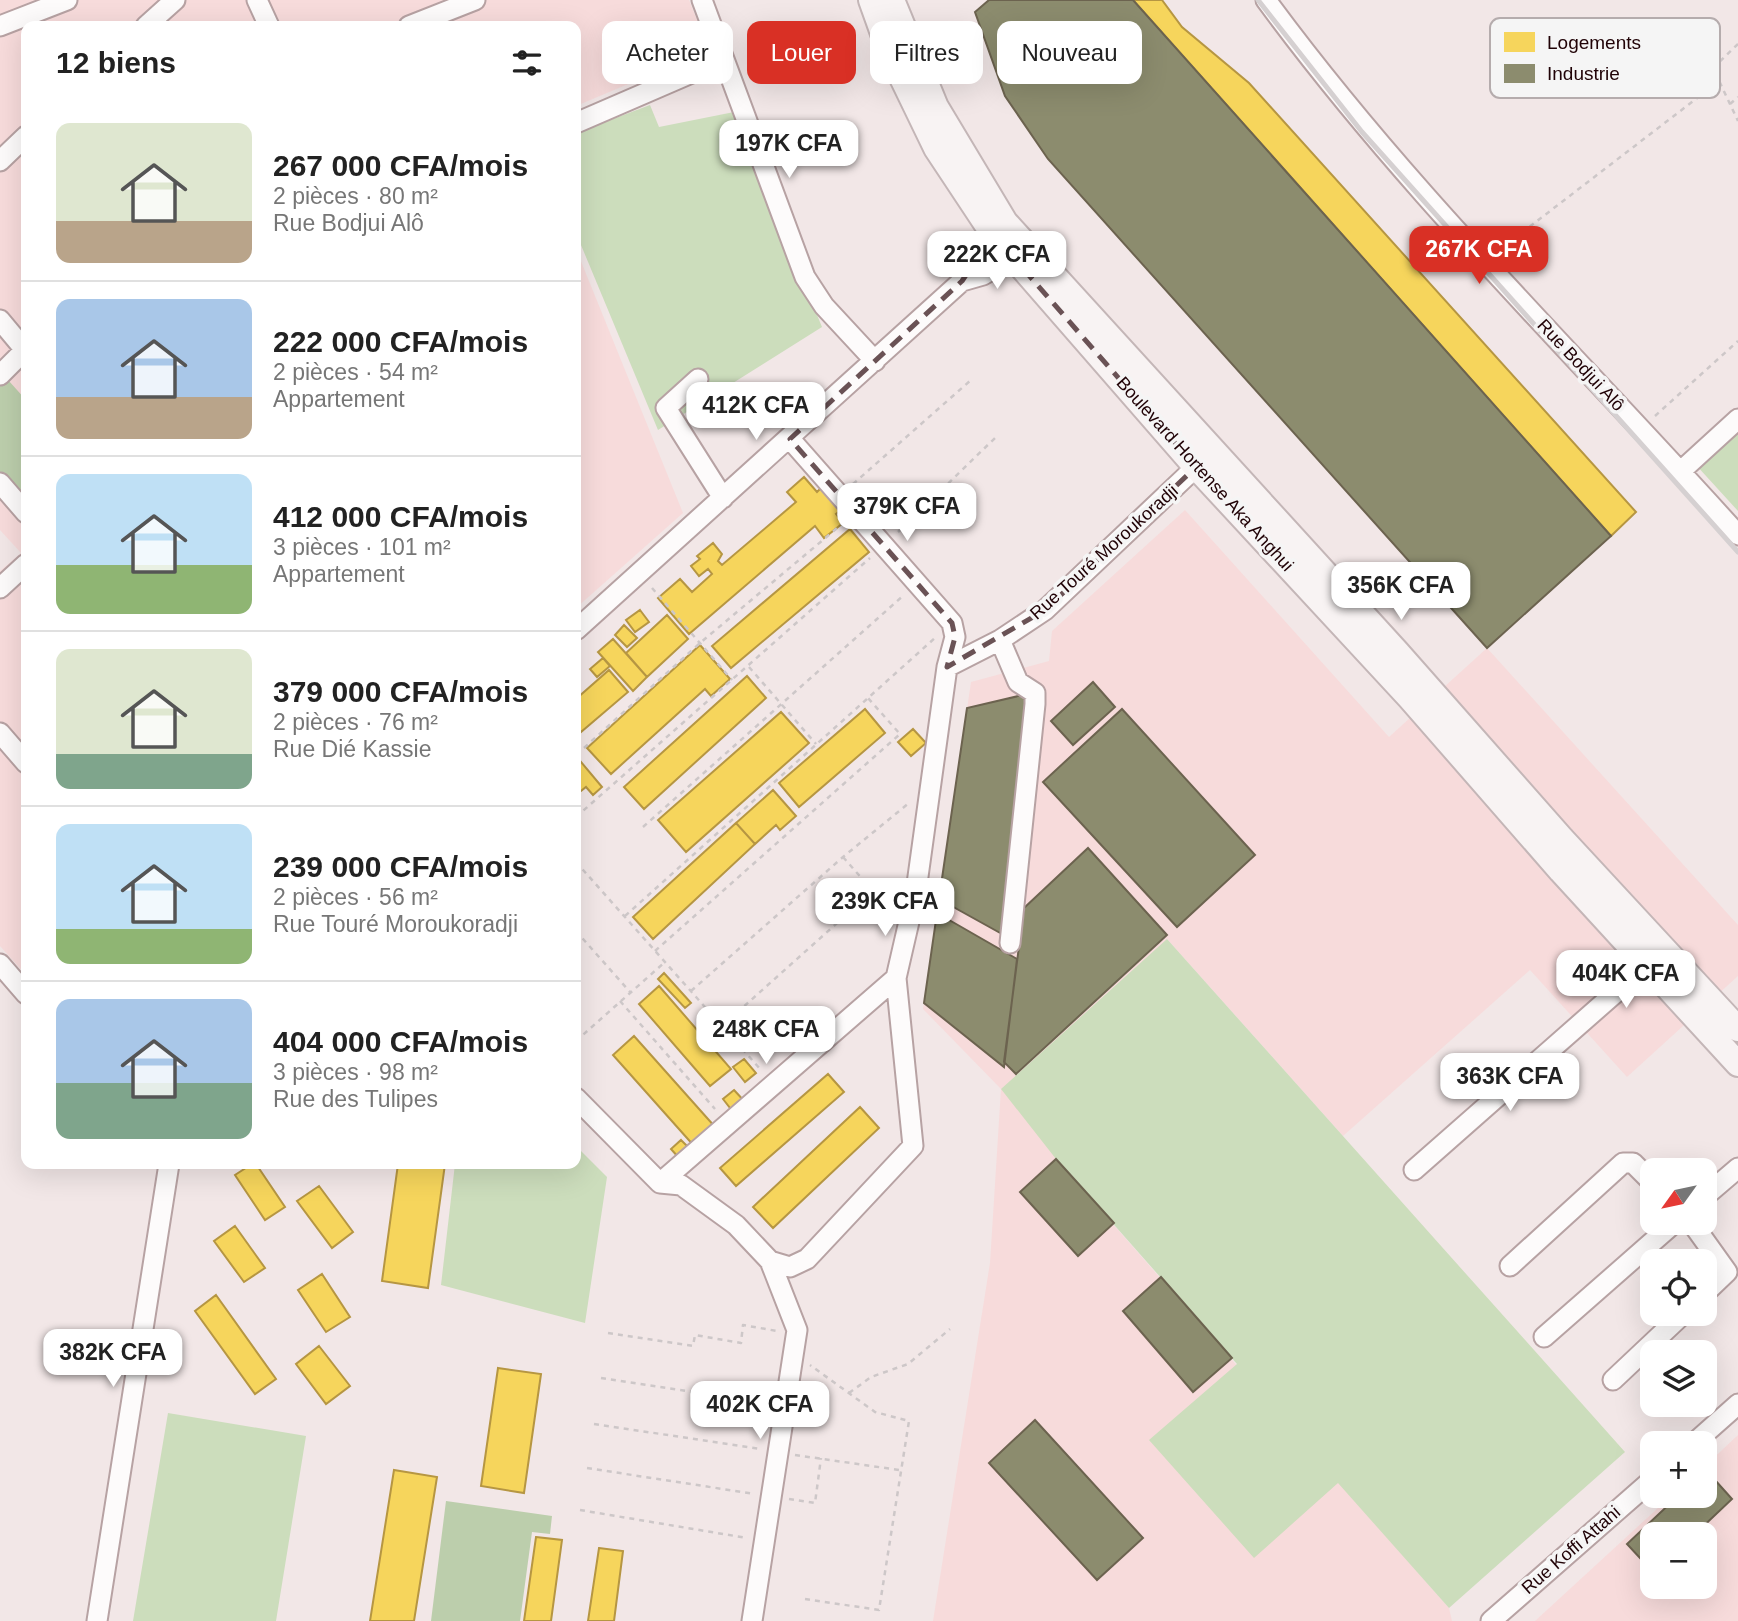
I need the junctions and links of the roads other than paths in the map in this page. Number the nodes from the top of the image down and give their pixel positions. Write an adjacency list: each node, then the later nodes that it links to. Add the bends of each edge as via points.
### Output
1 (66, 0): 13 (street)
2 (175, 0): 9 (street)
3 (257, 0): 10 (street)
4 (475, 0): 11 (street)
5 (702, 0): 12 (street)
6 (871, 0): 19 (main road, Boulevard Hortense Aka Anghui, via 890,53 931,138 960,188)
7 (892, 0): 19 (main road, Boulevard Hortense Aka Anghui, via 936,107)
8 (1266, 0): 31 (street, Rue Bodjui Alô, via 1296,42 1485,262)
9 (152, 21)
10 (267, 21)
11 (422, 21)
12 (710, 21)
13 (0, 26)
14 (733, 83): 25 (street, via 805,277 824,306)
15 (666, 84): 16 (street)
16 (581, 121)
17 (21, 141): 18 (street)
18 (0, 160)
19 (999, 228): 20 (main road, Boulevard Hortense Aka Anghui); 21 (street, via 970,262)
20 (1020, 253): 21 (street, via 983,275); 30 (main road, Boulevard Hortense Aka Anghui); 48 (main road, Boulevard Hortense Aka Anghui)
21 (962, 281): 25 (street)
22 (0, 320): 23 (street)
23 (21, 343)
24 (21, 354): 26 (street)
25 (875, 361): 29 (street)
26 (0, 375)
27 (698, 379): 33 (street, via 666,408)
28 (1738, 419): 31 (street)
29 (790, 439): 33 (street); 40 (street, via 952,623 955,637)
30 (1196, 467): 39 (street, Rue Touré Moroukoradji, via 1045,610); 45 (main road, Boulevard Hortense Aka Anghui, via 1410,698)
31 (1681, 471): 35 (street, Rue Bodjui Alô)
32 (0, 483): 34 (street)
33 (723, 498): 38 (street)
34 (21, 507)
35 (1738, 535)
36 (21, 569): 37 (street)
37 (0, 588)
38 (581, 626)
39 (1000, 639): 40 (street, Rue Touré Moroukoradji); 43 (street, via 1018,682 1035,693)
40 (947, 667): 46 (street, via 916,891)
41 (0, 733): 42 (street)
42 (21, 757)
43 (1010, 943)
44 (0, 964): 47 (street)
45 (1647, 965): 49 (main road, Boulevard Hortense Aka Anghui); 53 (street)
46 (896, 978): 55 (street); 59 (street, via 913,1146 807,1259 790,1266)
47 (21, 988)
48 (1738, 1029)
49 (1738, 1064)
50 (581, 1103): 55 (street)
51 (1738, 1168): 56 (street)
52 (168, 1169): 68 (street)
53 (1414, 1170)
54 (1640, 1170): 60 (street, via 1633,1163 1623,1163)
55 (660, 1183): 59 (street, via 681,1185 702,1199 736,1225)
56 (1717, 1186)
57 (1659, 1236): 63 (street)
58 (1717, 1258): 61 (street, via 1727,1272)
59 (770, 1261): 69 (street, via 797,1330)
60 (1510, 1266)
61 (1717, 1282)
62 (1670, 1326): 64 (street)
63 (1544, 1337)
64 (1613, 1380)
65 (1738, 1404): 66 (street)
66 (1708, 1431)
67 (1640, 1491): 70 (street, Rue Koffi Attahi)
68 (97, 1621)
69 (752, 1621)
70 (1491, 1621)

